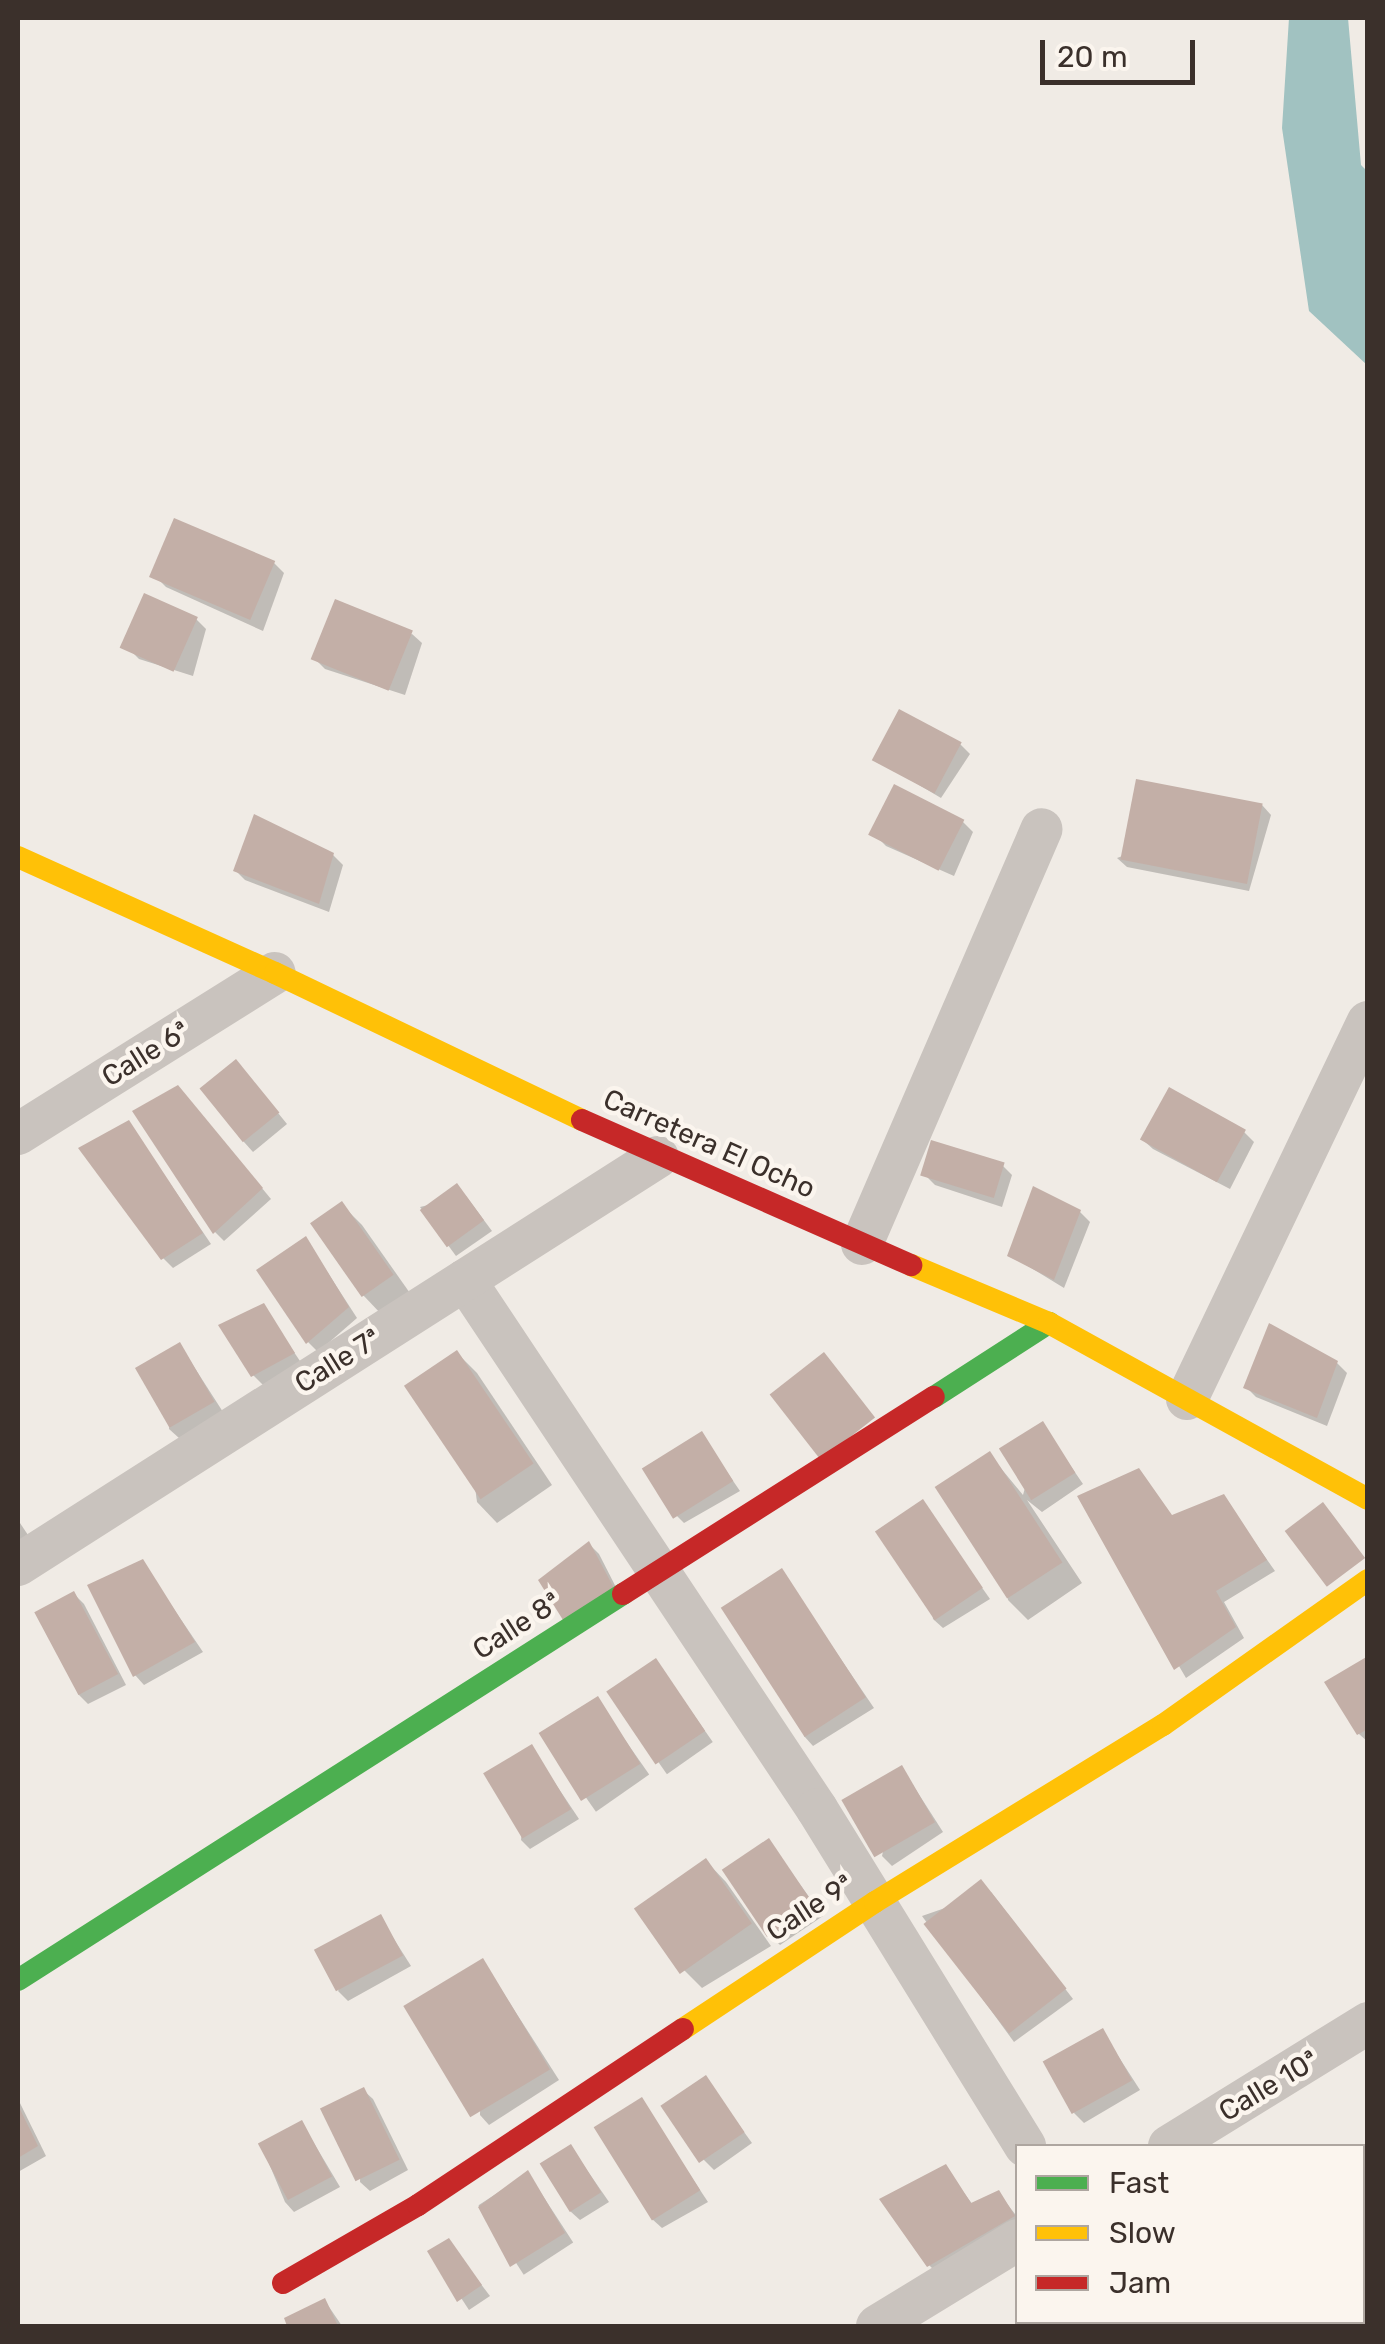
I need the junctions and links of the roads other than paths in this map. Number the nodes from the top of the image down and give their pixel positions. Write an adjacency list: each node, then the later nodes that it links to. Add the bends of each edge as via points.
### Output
1 (1042, 830): 7 (street)
2 (18, 858): 3 (street, Carretera El Ocho)
3 (275, 973): 5 (street, Calle 6ª); 6 (street, Carretera El Ocho)
4 (1368, 1022): 10 (street)
5 (18, 1134)
6 (658, 1157): 7 (street, Carretera El Ocho); 8 (street, Calle 7ª)
7 (862, 1244): 9 (street, Carretera El Ocho)
8 (465, 1280): 12 (street, Calle 7ª); 13 (street)
9 (1049, 1323): 10 (street, Carretera El Ocho); 13 (street, Calle 8ª)
10 (1187, 1399): 11 (street, Carretera El Ocho)
11 (1368, 1500)
12 (18, 1565)
13 (661, 1569): 15 (street); 16 (street, Calle 8ª)
14 (1368, 1580): 15 (street, Calle 9ª, via 1163,1725)
15 (874, 1902): 18 (street); 21 (street, Calle 9ª, via 418,2204)
16 (18, 1980)
17 (1368, 2023): 19 (street, Calle 10ª)
18 (1025, 2144)
19 (1172, 2144)
20 (1015, 2242): 22 (street)
21 (284, 2284)
22 (877, 2326)

